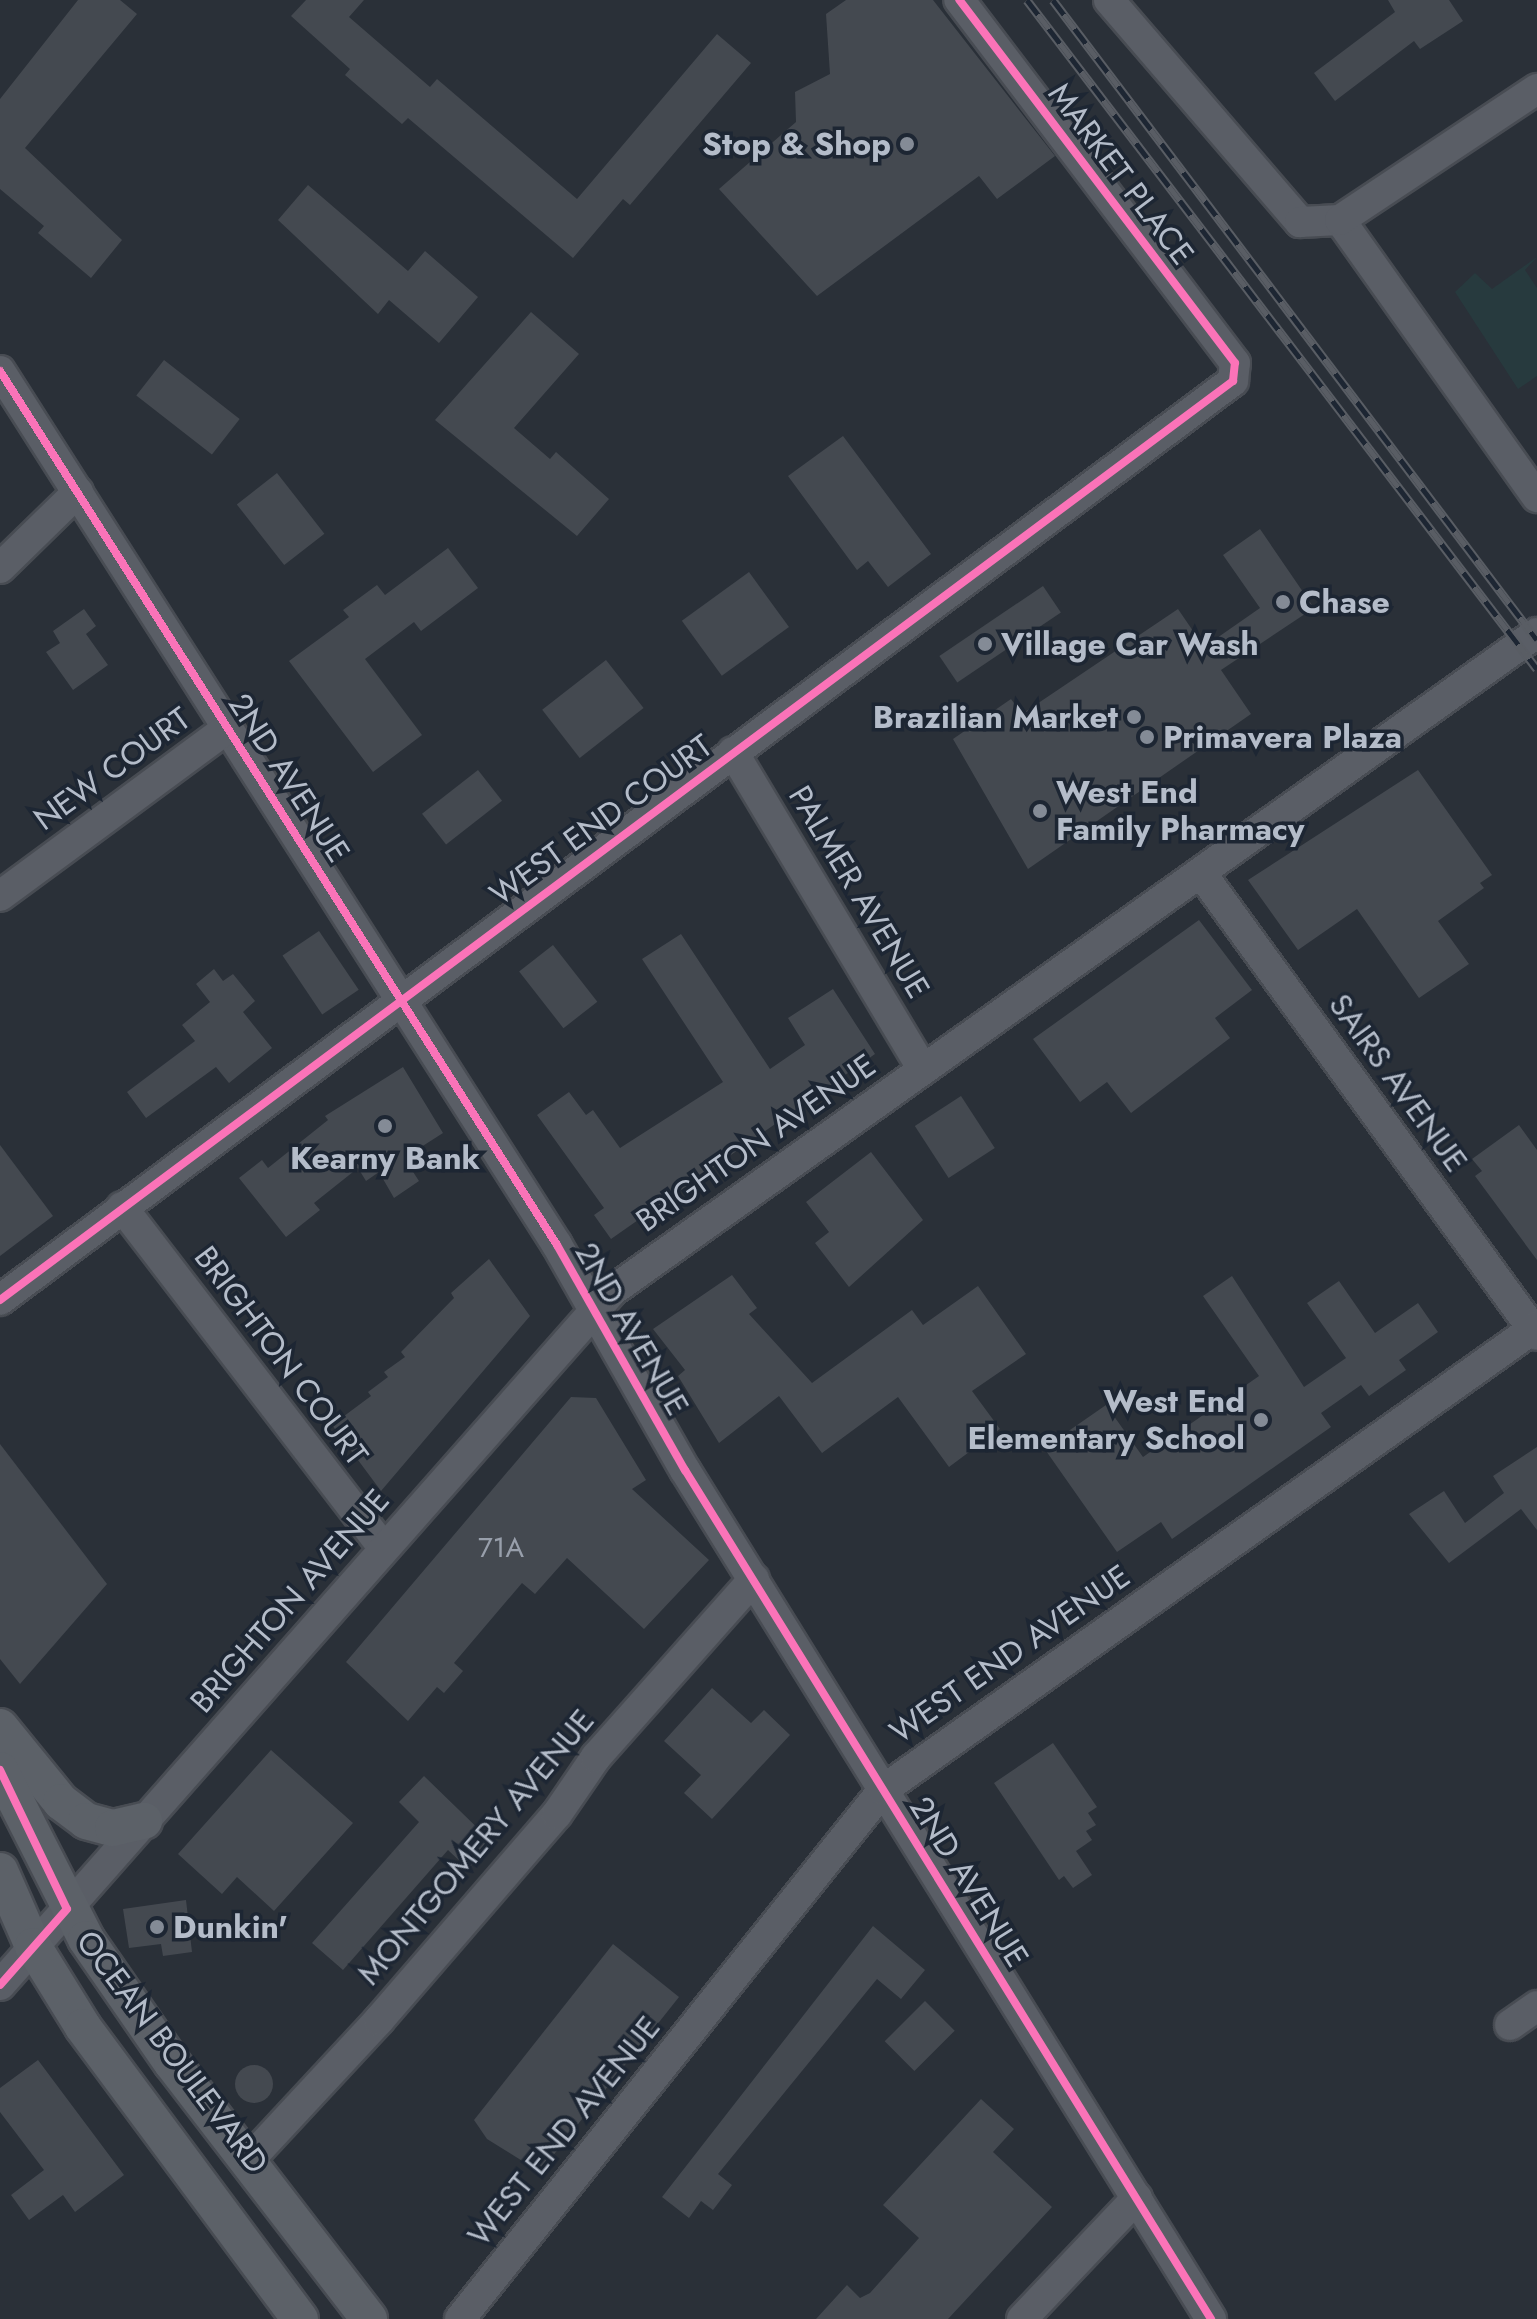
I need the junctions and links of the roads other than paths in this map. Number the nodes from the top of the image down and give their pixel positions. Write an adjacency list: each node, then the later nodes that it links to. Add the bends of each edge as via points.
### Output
1 (959, 0): 6 (street, MARKET PLACE, via 1235,363)
2 (1109, 0): 4 (street, via 1300,222)
3 (1537, 89): 4 (street)
4 (1340, 220): 8 (street)
5 (0, 371): 7 (street, 2ND AVENUE)
6 (1233, 381): 12 (street, WEST END COURT)
7 (78, 492): 9 (street); 11 (street, 2ND AVENUE)
8 (1537, 497)
9 (0, 568)
10 (1537, 633): 13 (street, BRIGHTON AVENUE)
11 (228, 728): 14 (street, NEW COURT); 15 (street, 2ND AVENUE)
12 (733, 752): 15 (street, WEST END COURT); 16 (street, PALMER AVENUE)
13 (1201, 873): 16 (street, BRIGHTON AVENUE); 20 (street, SAIRS AVENUE)
14 (0, 896)
15 (401, 997): 17 (street, WEST END COURT); 19 (street, 2ND AVENUE)
16 (923, 1069): 19 (street, BRIGHTON AVENUE)
17 (122, 1207): 18 (street, WEST END COURT); 21 (street, BRIGHTON COURT)
18 (0, 1300)
19 (592, 1310): 21 (street, BRIGHTON AVENUE); 22 (street, 2ND AVENUE)
20 (1536, 1330): 25 (street, WEST END AVENUE)
21 (384, 1548): 26 (street, BRIGHTON AVENUE)
22 (754, 1579): 25 (street, 2ND AVENUE); 33 (street, MONTGOMERY AVENUE, via 596,1757 557,1814 379,2020)
23 (0, 1727): 26 (main road, via 61,1802 86,1821 113,1828)
24 (0, 1770): 28 (main road, OCEAN BOULEVARD)
25 (883, 1790): 34 (street, 2ND AVENUE); 37 (street, WEST END AVENUE)
26 (144, 1821): 28 (street, BRIGHTON AVENUE)
27 (0, 1871): 29 (main road, OCEAN BOULEVARD)
28 (67, 1909): 29 (street, BRIGHTON AVENUE); 33 (main road, OCEAN BOULEVARD, via 172,2063)
29 (33, 1946): 30 (street, BRIGHTON AVENUE); 35 (main road, OCEAN BOULEVARD, via 83,2027)
30 (0, 1985)
31 (1537, 2006): 32 (street)
32 (1510, 2025)
33 (250, 2159): 36 (main road, OCEAN BOULEVARD)
34 (1137, 2198): 38 (street); 39 (street, 2ND AVENUE)
35 (300, 2319)
36 (369, 2319)
37 (460, 2319)
38 (1022, 2319)
39 (1211, 2319)

